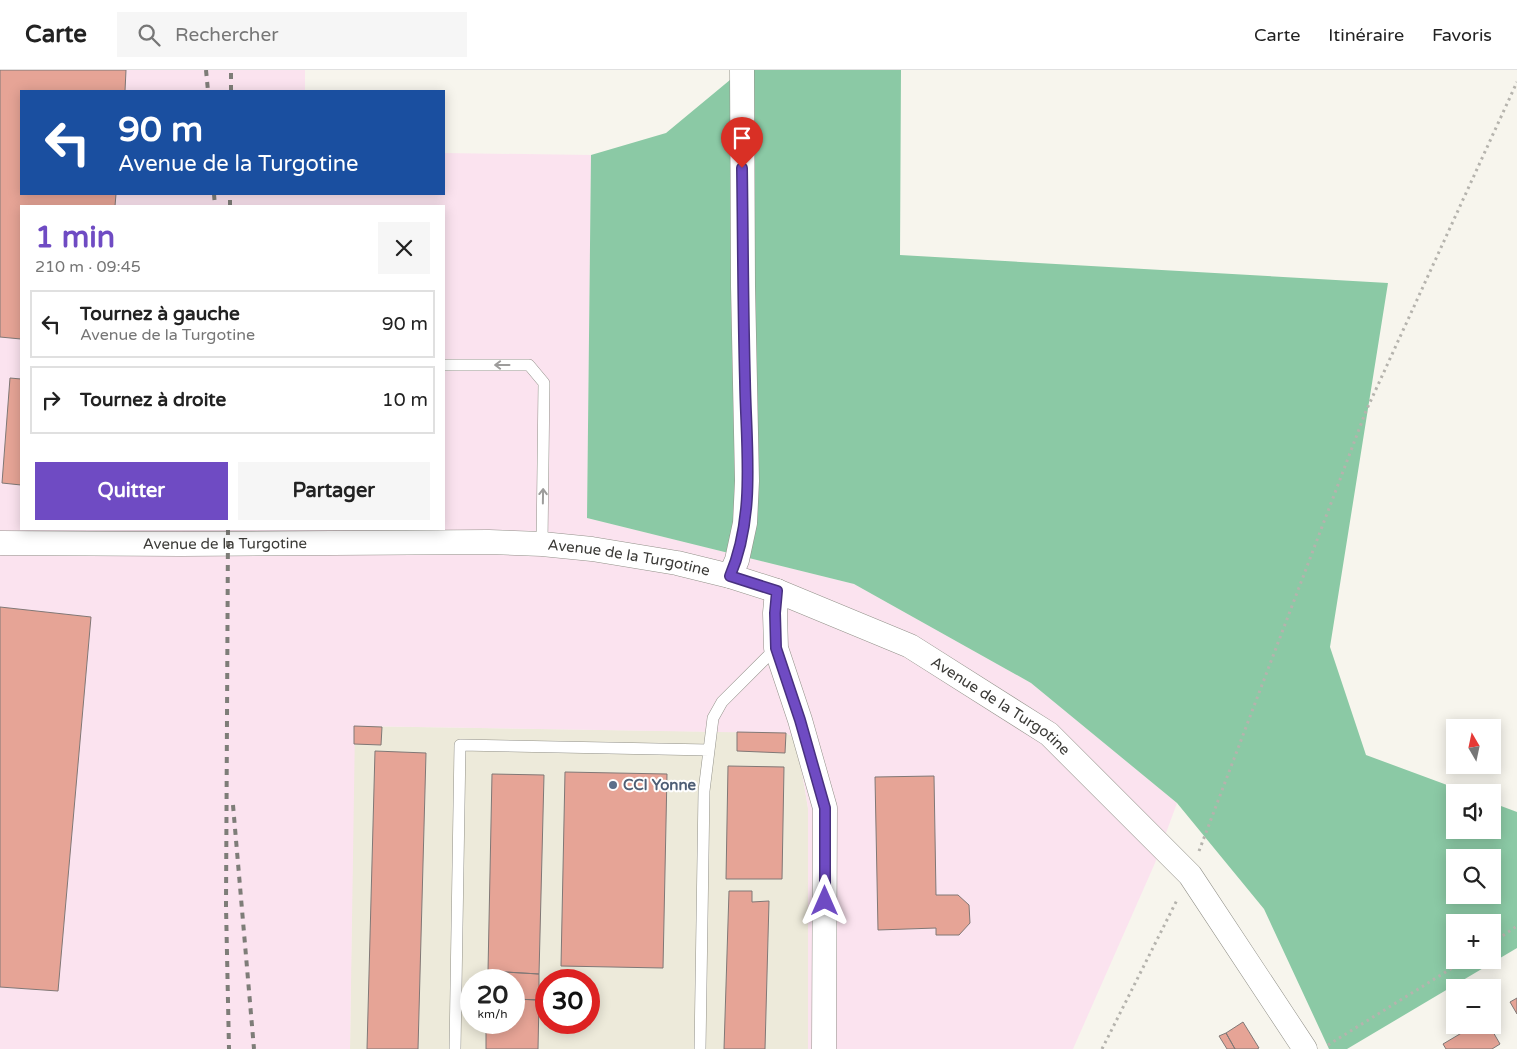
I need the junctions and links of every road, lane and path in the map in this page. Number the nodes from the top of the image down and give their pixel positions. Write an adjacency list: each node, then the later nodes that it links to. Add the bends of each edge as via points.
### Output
1 (742, 70): 7 (street, via 747,481 745,523)
2 (1517, 82): 11 (path, via 1366,411)
3 (445, 365): 6 (lane, one-way to 3, via 544,383 528,365)
4 (379, 536): 5 (street, Avenue de la Turgotine, via 180,544); 6 (street, Avenue de la Turgotine)
5 (0, 543)
6 (542, 544): 7 (street, Avenue de la Turgotine, via 640,556)
7 (730, 576): 8 (street, Avenue de la Turgotine)
8 (777, 591): 9 (street); 11 (street, Avenue de la Turgotine, via 910,646 1049,734)
9 (776, 648): 10 (lane, via 722,702 713,718); 17 (street, via 825,808)
10 (709, 750): 15 (lane, via 460,744); 16 (lane, via 704,791)
11 (1190, 875): 18 (path); 19 (street, Avenue de la Turgotine)
12 (1517, 926): 13 (path)
13 (1501, 937)
14 (1450, 969): 20 (path)
15 (454, 1049)
16 (700, 1049)
17 (824, 1049)
18 (1102, 1049)
19 (1305, 1049)
20 (1321, 1049)

